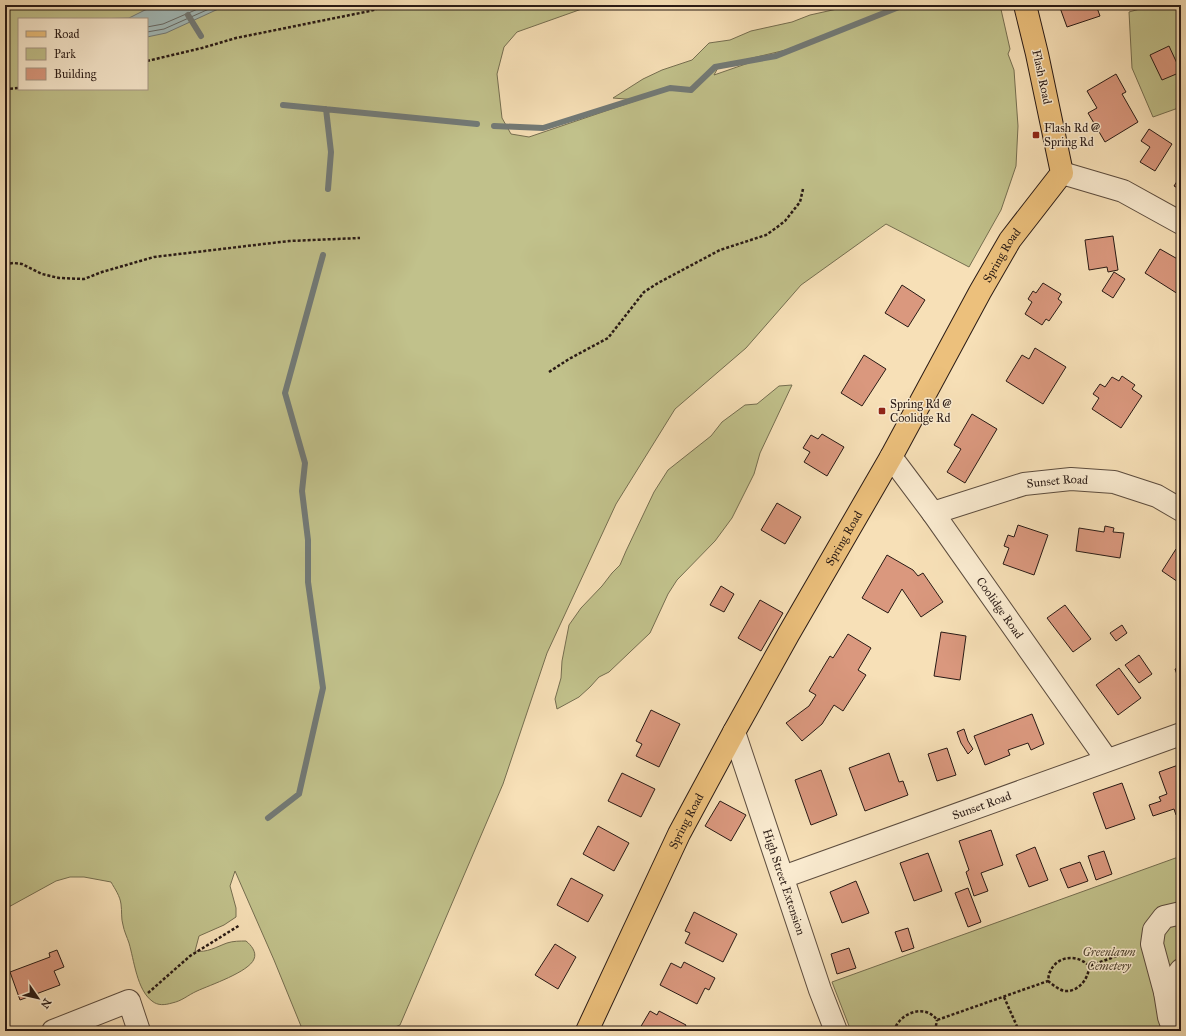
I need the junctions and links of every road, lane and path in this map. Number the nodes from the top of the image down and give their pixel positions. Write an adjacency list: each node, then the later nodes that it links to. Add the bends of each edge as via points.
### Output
1 (389, 5): 3 (path, via 370,12 236,38)
2 (1025, 5): 6 (main road, Flash Road)
3 (148, 61)
4 (18, 88): 5 (path)
5 (5, 89)
6 (1062, 173): 8 (street, via 1123,191); 12 (main road, Spring Road, via 1010,240)
7 (803, 189): 11 (path, via 800,202 776,228 720,250 658,283 639,297 608,338)
8 (1181, 223)
9 (360, 238): 10 (path, via 289,241 154,257 84,279 59,278 42,274 22,264)
10 (5, 264)
11 (549, 372)
12 (891, 457): 14 (street, Coolidge Road); 15 (main road, Spring Road)
13 (1181, 510): 14 (street, Sunset Road, via 1157,496 1114,482 1071,479 1024,484)
14 (933, 514): 17 (street, Coolidge Road)
15 (734, 732): 18 (street, High Street Extension); 31 (main road, Spring Road, via 679,834)
16 (1181, 734): 17 (street, Sunset Road)
17 (1107, 760): 18 (street, Sunset Road)
18 (782, 877): 32 (street, High Street Extension)
19 (1181, 914): 21 (street, via 1164,917 1154,930)
20 (240, 925): 27 (path, via 190,956 148,994)
21 (1152, 944): 22 (path); 25 (street)
22 (1089, 966): 24 (path, via 1084,960 1063,959 1049,972); 24 (path, via 1089,973 1084,982 1076,989 1065,991)
23 (1181, 970): 25 (street)
24 (1048, 981): 26 (path)
25 (1165, 992): 36 (street)
26 (1004, 997): 28 (path); 35 (path)
27 (129, 1001): 29 (street); 30 (street)
28 (937, 1020): 33 (path, via 929,1013 914,1011 899,1021); 34 (path)
29 (53, 1031)
30 (139, 1031)
31 (587, 1031)
32 (836, 1031)
33 (894, 1031)
34 (935, 1031)
35 (1019, 1031)
36 (1174, 1031)

